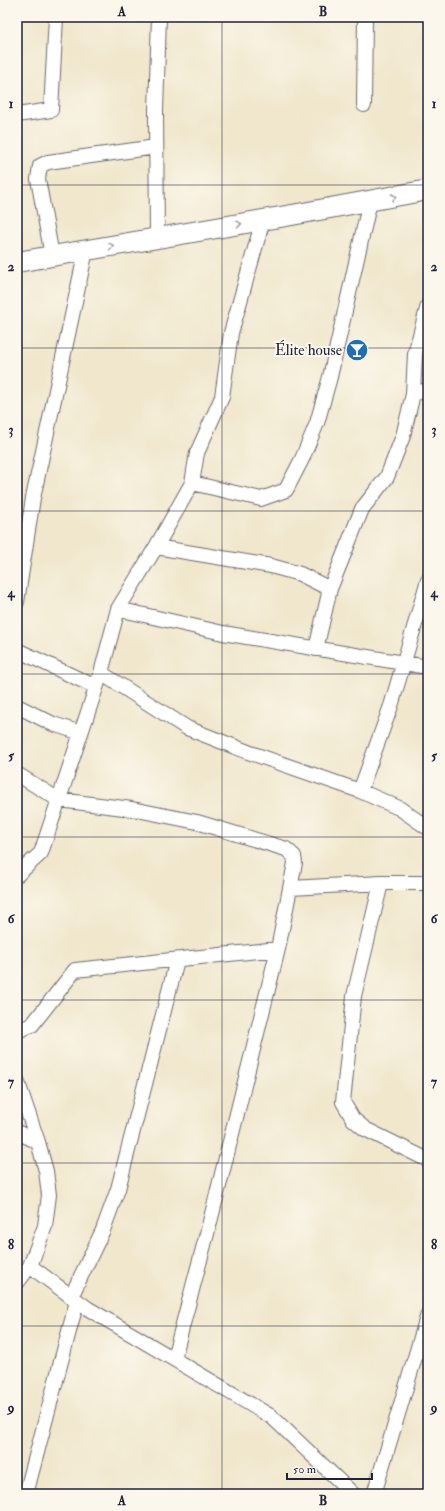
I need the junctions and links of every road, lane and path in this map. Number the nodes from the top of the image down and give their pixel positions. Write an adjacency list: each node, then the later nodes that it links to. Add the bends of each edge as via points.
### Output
1 (56, 17): 5 (street, via 51,110)
2 (159, 17): 6 (street)
3 (365, 17): 4 (street)
4 (364, 105)
5 (17, 115)
6 (156, 147): 10 (street); 12 (street, via 48,162 40,166 38,179)
7 (428, 190): 8 (main road, one-way to 7)
8 (370, 201): 9 (main road); 17 (street, via 317,423 286,490 262,499)
9 (263, 220): 10 (main road, one-way to 9); 17 (street, via 231,333 222,397 197,453)
10 (157, 237): 11 (main road, one-way to 10)
11 (86, 250): 12 (main road); 21 (street, via 33,498)
12 (52, 256): 13 (main road)
13 (17, 262)
14 (428, 305): 16 (street, via 415,354)
15 (428, 390): 16 (street)
16 (413, 394): 20 (street, via 403,436 387,477 362,509)
17 (192, 483): 18 (street)
18 (156, 547): 20 (street, via 270,566 300,574); 22 (street)
19 (428, 580): 25 (street)
20 (330, 589): 23 (street)
21 (17, 602)
22 (118, 609): 23 (street, via 223,633); 27 (street)
23 (316, 649): 25 (street)
24 (17, 650): 28 (street)
25 (404, 663): 26 (street); 32 (street)
26 (428, 667)
27 (101, 672): 28 (street); 32 (street, via 187,728)
28 (96, 687): 30 (street)
29 (17, 706): 30 (street, via 53,724)
30 (81, 733): 33 (street)
31 (17, 774): 33 (street)
32 (360, 791): 34 (street, via 399,808)
33 (59, 800): 35 (street, via 41,853); 38 (street, via 132,809 197,822 286,849 294,856 295,863)
34 (428, 828)
35 (17, 875)
36 (381, 883): 37 (street); 38 (street); 45 (street, via 354,996 343,1102 353,1119 365,1129)
37 (428, 883)
38 (291, 888): 39 (street)
39 (278, 949): 40 (street); 50 (street)
40 (177, 960): 41 (street, via 75,970 32,1024); 48 (street, via 118,1189)
41 (17, 1031)
42 (17, 1080): 44 (street)
43 (17, 1132): 44 (street)
44 (38, 1142): 46 (street, via 49,1195 45,1226)
45 (428, 1160)
46 (30, 1266): 47 (street); 48 (street)
47 (17, 1283)
48 (74, 1299): 50 (street); 51 (street)
49 (428, 1314): 53 (street)
50 (174, 1358): 52 (street, via 272,1417)
51 (26, 1494)
52 (353, 1494)
53 (374, 1494)

